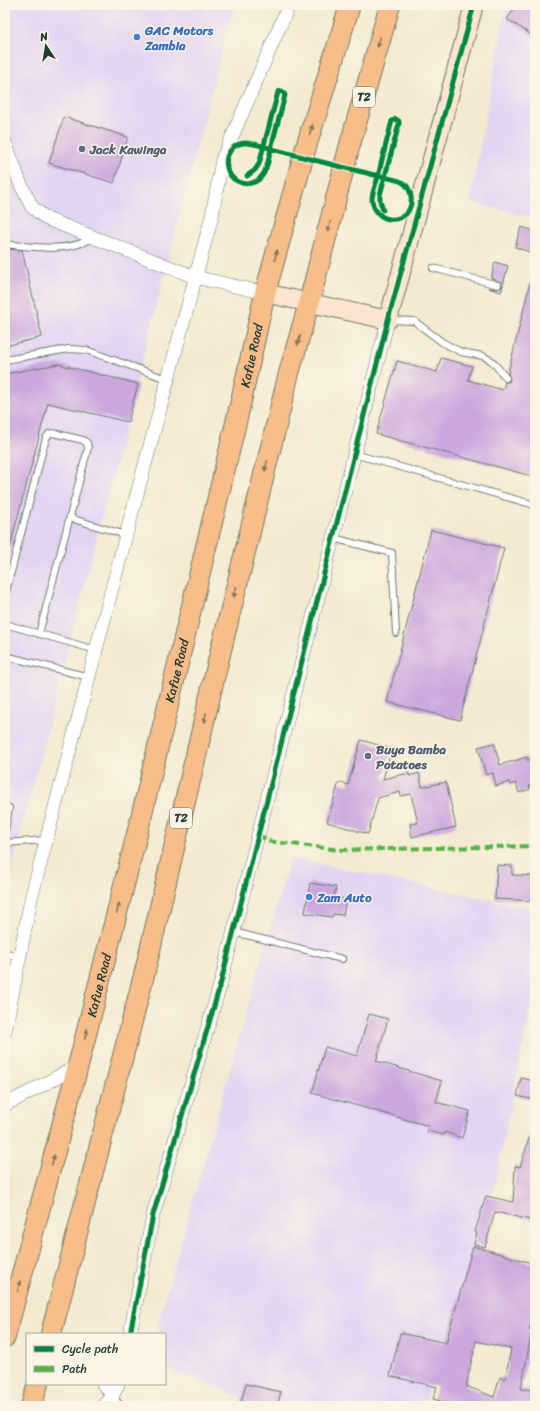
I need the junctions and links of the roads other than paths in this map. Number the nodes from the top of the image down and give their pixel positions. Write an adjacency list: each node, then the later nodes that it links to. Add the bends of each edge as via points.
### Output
1 (350, 5): 11 (main road, Kafue Road, one-way to 1, via 306,147)
2 (390, 5): 12 (main road, T2, one-way to 12, via 349,148)
3 (474, 5): 13 (street)
4 (287, 6): 9 (street, via 222,160 212,216)
5 (5, 142): 6 (street, via 32,207 47,219)
6 (94, 237): 7 (lane, via 87,242 63,246 37,248); 9 (street)
7 (5, 244)
8 (433, 268): 10 (lane)
9 (195, 278): 11 (street); 16 (street)
10 (498, 285)
11 (265, 293): 12 (street); 39 (main road, Kafue Road, one-way to 11, via 138,830)
12 (310, 302): 13 (street); 41 (main road, T2, one-way to 41, via 289,373 145,971)
13 (388, 320): 15 (lane, via 414,321 442,342 461,352 483,356 492,361); 17 (street)
14 (5, 360): 16 (lane, via 69,349 86,350)
15 (506, 378)
16 (167, 379): 20 (street)
17 (354, 454): 18 (lane); 21 (street)
18 (535, 504)
19 (70, 518): 20 (lane); 22 (lane, via 88,448 87,443 53,433 46,438); 25 (lane)
20 (126, 535): 26 (street)
21 (333, 538): 24 (lane, via 392,553); 33 (street)
22 (5, 595)
23 (5, 624): 25 (lane)
24 (396, 633)
25 (39, 634): 26 (lane)
26 (96, 650): 28 (street)
27 (5, 656): 28 (lane)
28 (89, 677): 31 (street)
29 (9, 808): 30 (lane)
30 (5, 829)
31 (46, 840): 32 (lane); 36 (street, via 30,899)
32 (5, 843)
33 (234, 932): 35 (lane); 42 (street, via 152,1215)
34 (5, 951): 36 (lane)
35 (342, 959)
36 (19, 961): 37 (street)
37 (11, 975): 38 (street)
38 (5, 1031)
39 (78, 1066): 40 (street); 43 (main road, Kafue Road, one-way to 39)
40 (5, 1105)
41 (53, 1333)
42 (130, 1333)
43 (5, 1337)
44 (38, 1385): 47 (main road)
45 (104, 1385): 46 (street)
46 (117, 1395): 48 (street)
47 (31, 1406)
48 (103, 1406)

